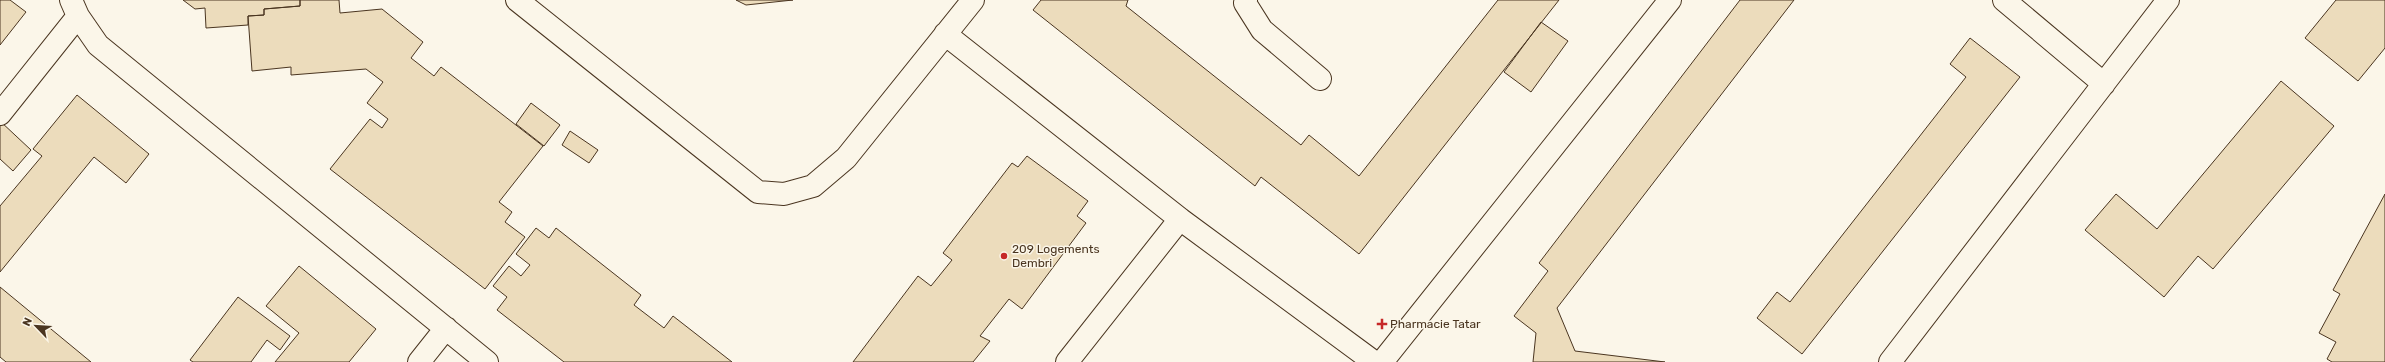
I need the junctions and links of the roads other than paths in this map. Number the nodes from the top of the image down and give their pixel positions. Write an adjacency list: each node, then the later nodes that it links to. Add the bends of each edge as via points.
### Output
1 (517, 0): 8 (street, via 758,192 784,194 814,186 846,158)
2 (973, 0): 8 (street)
3 (1246, 0): 9 (street, via 1245,3 1262,30)
4 (1670, 0): 18 (street)
5 (2004, 0): 10 (street)
6 (2168, 0): 10 (street)
7 (75, 8): 11 (street); 13 (street, via 98,44)
8 (945, 34): 12 (street)
9 (1320, 79)
10 (2104, 84): 19 (street)
11 (0, 114)
12 (1180, 219): 16 (street); 17 (street)
13 (446, 328): 14 (street); 15 (street)
14 (419, 362)
15 (488, 362)
16 (1067, 362)
17 (1374, 362)
18 (1382, 362)
19 (1890, 362)

